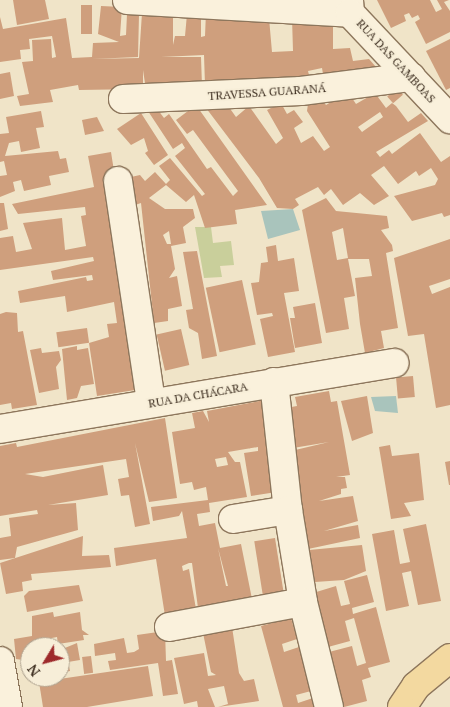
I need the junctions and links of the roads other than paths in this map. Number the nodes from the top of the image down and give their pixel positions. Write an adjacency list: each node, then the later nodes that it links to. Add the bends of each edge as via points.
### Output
1 (127, 0): 2 (street)
2 (350, 6): 3 (street, RUA DAS GAMBOAS)
3 (411, 77): 4 (street, TRAVESSA GUARANÁ, via 301,91); 5 (street, RUA DAS GAMBOAS)
4 (123, 99)
5 (450, 119)
6 (118, 181): 9 (street)
7 (395, 363): 8 (street, RUA DA CHÁCARA)
8 (274, 382): 9 (street, RUA DA CHÁCARA); 11 (street)
9 (151, 403): 10 (street, RUA DA CHÁCARA)
10 (0, 429)
11 (288, 510): 12 (street); 13 (street)
12 (233, 519)
13 (303, 602): 14 (street); 18 (street)
14 (169, 627)
15 (450, 658): 19 (main road, via 416,686)
16 (0, 661): 17 (street)
17 (8, 707)
18 (329, 707)
19 (402, 707)

